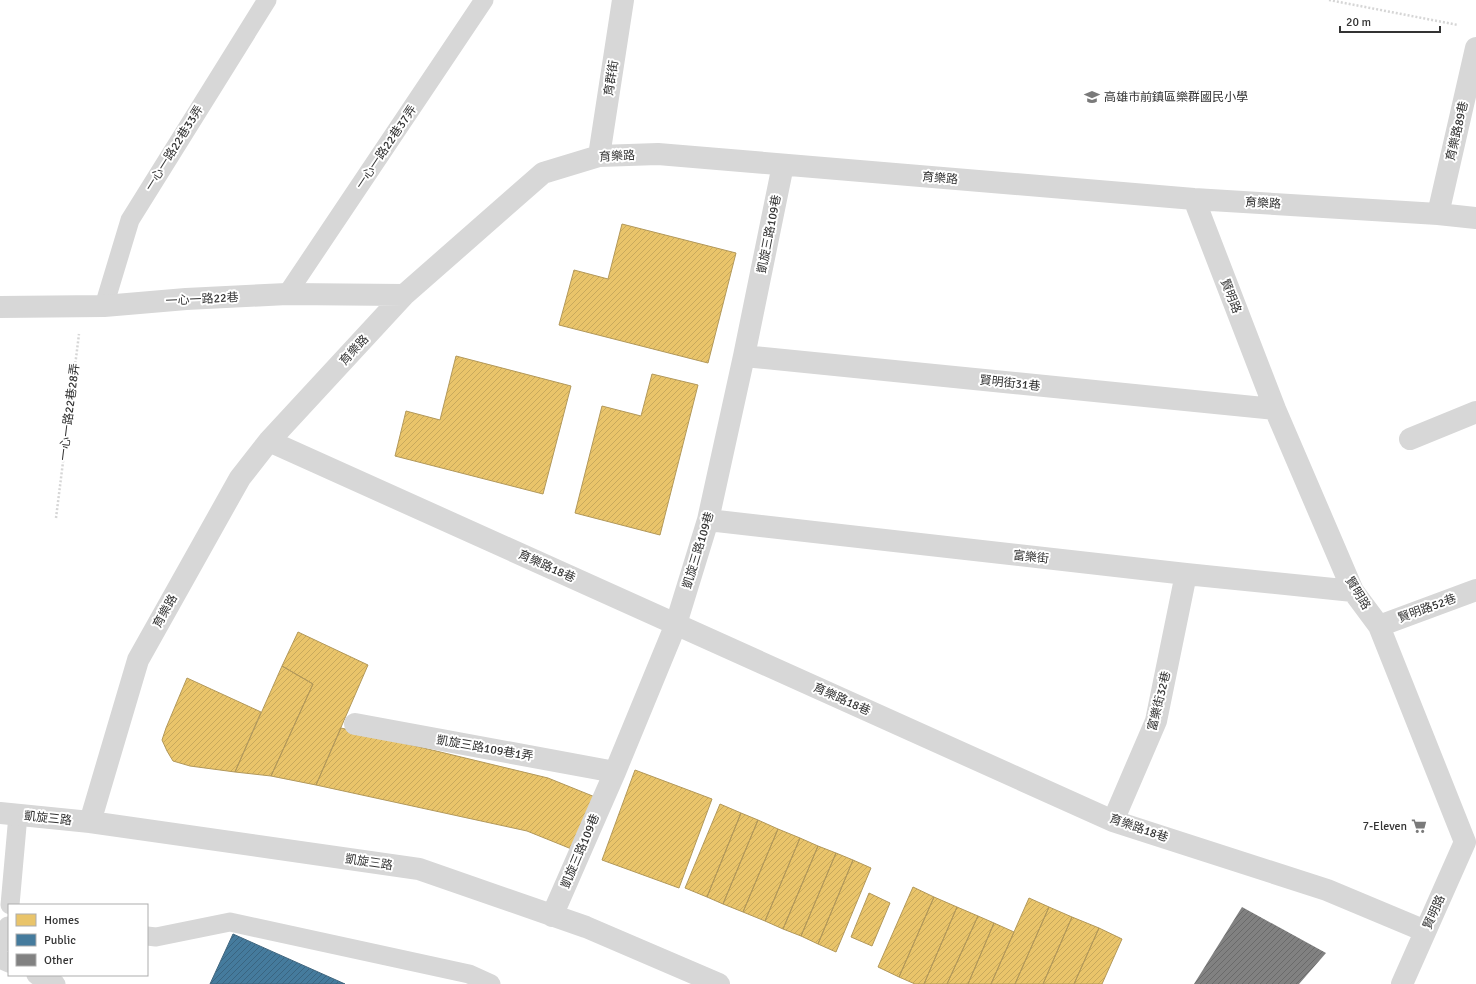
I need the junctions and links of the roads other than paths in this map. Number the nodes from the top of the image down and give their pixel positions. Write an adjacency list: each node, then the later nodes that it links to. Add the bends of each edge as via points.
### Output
1 (267, 0): 12 (lane, 一心一路22巷33弄, via 130,220)
2 (484, 0): 10 (lane, 一心一路22巷37弄)
3 (623, 0): 5 (street, 育群街)
4 (1476, 48): 8 (street, 育樂路89巷)
5 (599, 156): 6 (street, 育樂路, via 658,154); 11 (street, 育樂路, via 543,173)
6 (783, 165): 7 (street, 育樂路); 14 (street, 凱旋三路109巷)
7 (1194, 199): 8 (street, 育樂路); 15 (street, 賢明路)
8 (1438, 214): 9 (street, 育樂路)
9 (1476, 218)
10 (287, 294): 11 (street, 一心一路22巷); 12 (street, 一心一路22巷)
11 (404, 295): 18 (street, 育樂路)
12 (94, 306): 13 (street, 一心一路22巷)
13 (0, 307)
14 (744, 356): 15 (street, 賢明街31巷); 19 (street, 凱旋三路109巷)
15 (1275, 409): 22 (street, 賢明路)
16 (1476, 412): 17 (street)
17 (1410, 439)
18 (269, 441): 23 (street, 育樂路18巷); 29 (street, 育樂路, via 240,478 138,660)
19 (708, 520): 20 (street, 富樂街); 23 (street, 凱旋三路109巷)
20 (1186, 574): 22 (street, 富樂街); 28 (street, 富樂街32巷, via 1156,722)
21 (1476, 590): 24 (street, 賢明路52巷)
22 (1353, 591): 24 (street, 賢明路)
23 (676, 624): 26 (street, 凱旋三路109巷); 28 (street, 育樂路18巷)
24 (1378, 626): 30 (street, 賢明路)
25 (355, 724): 26 (street, 凱旋三路109巷1弄)
26 (615, 772): 32 (street, 凱旋三路109巷)
27 (9, 814): 29 (street, 凱旋三路); 31 (lane)
28 (1113, 821): 34 (street, 育樂路18巷, via 1327,890)
29 (90, 822): 32 (street, 凱旋三路, via 419,869)
30 (1471, 843): 34 (street, 賢明路)
31 (10, 904)
32 (552, 916): 40 (street, 凱旋三路, via 586,927)
33 (8, 925): 36 (lane)
34 (1425, 931): 41 (street, 賢明路)
35 (148, 936): 39 (lane, via 156,937 230,922 469,974)
36 (0, 946)
37 (38, 976): 38 (lane)
38 (56, 984)
39 (492, 984)
40 (719, 984)
41 (1402, 984)

